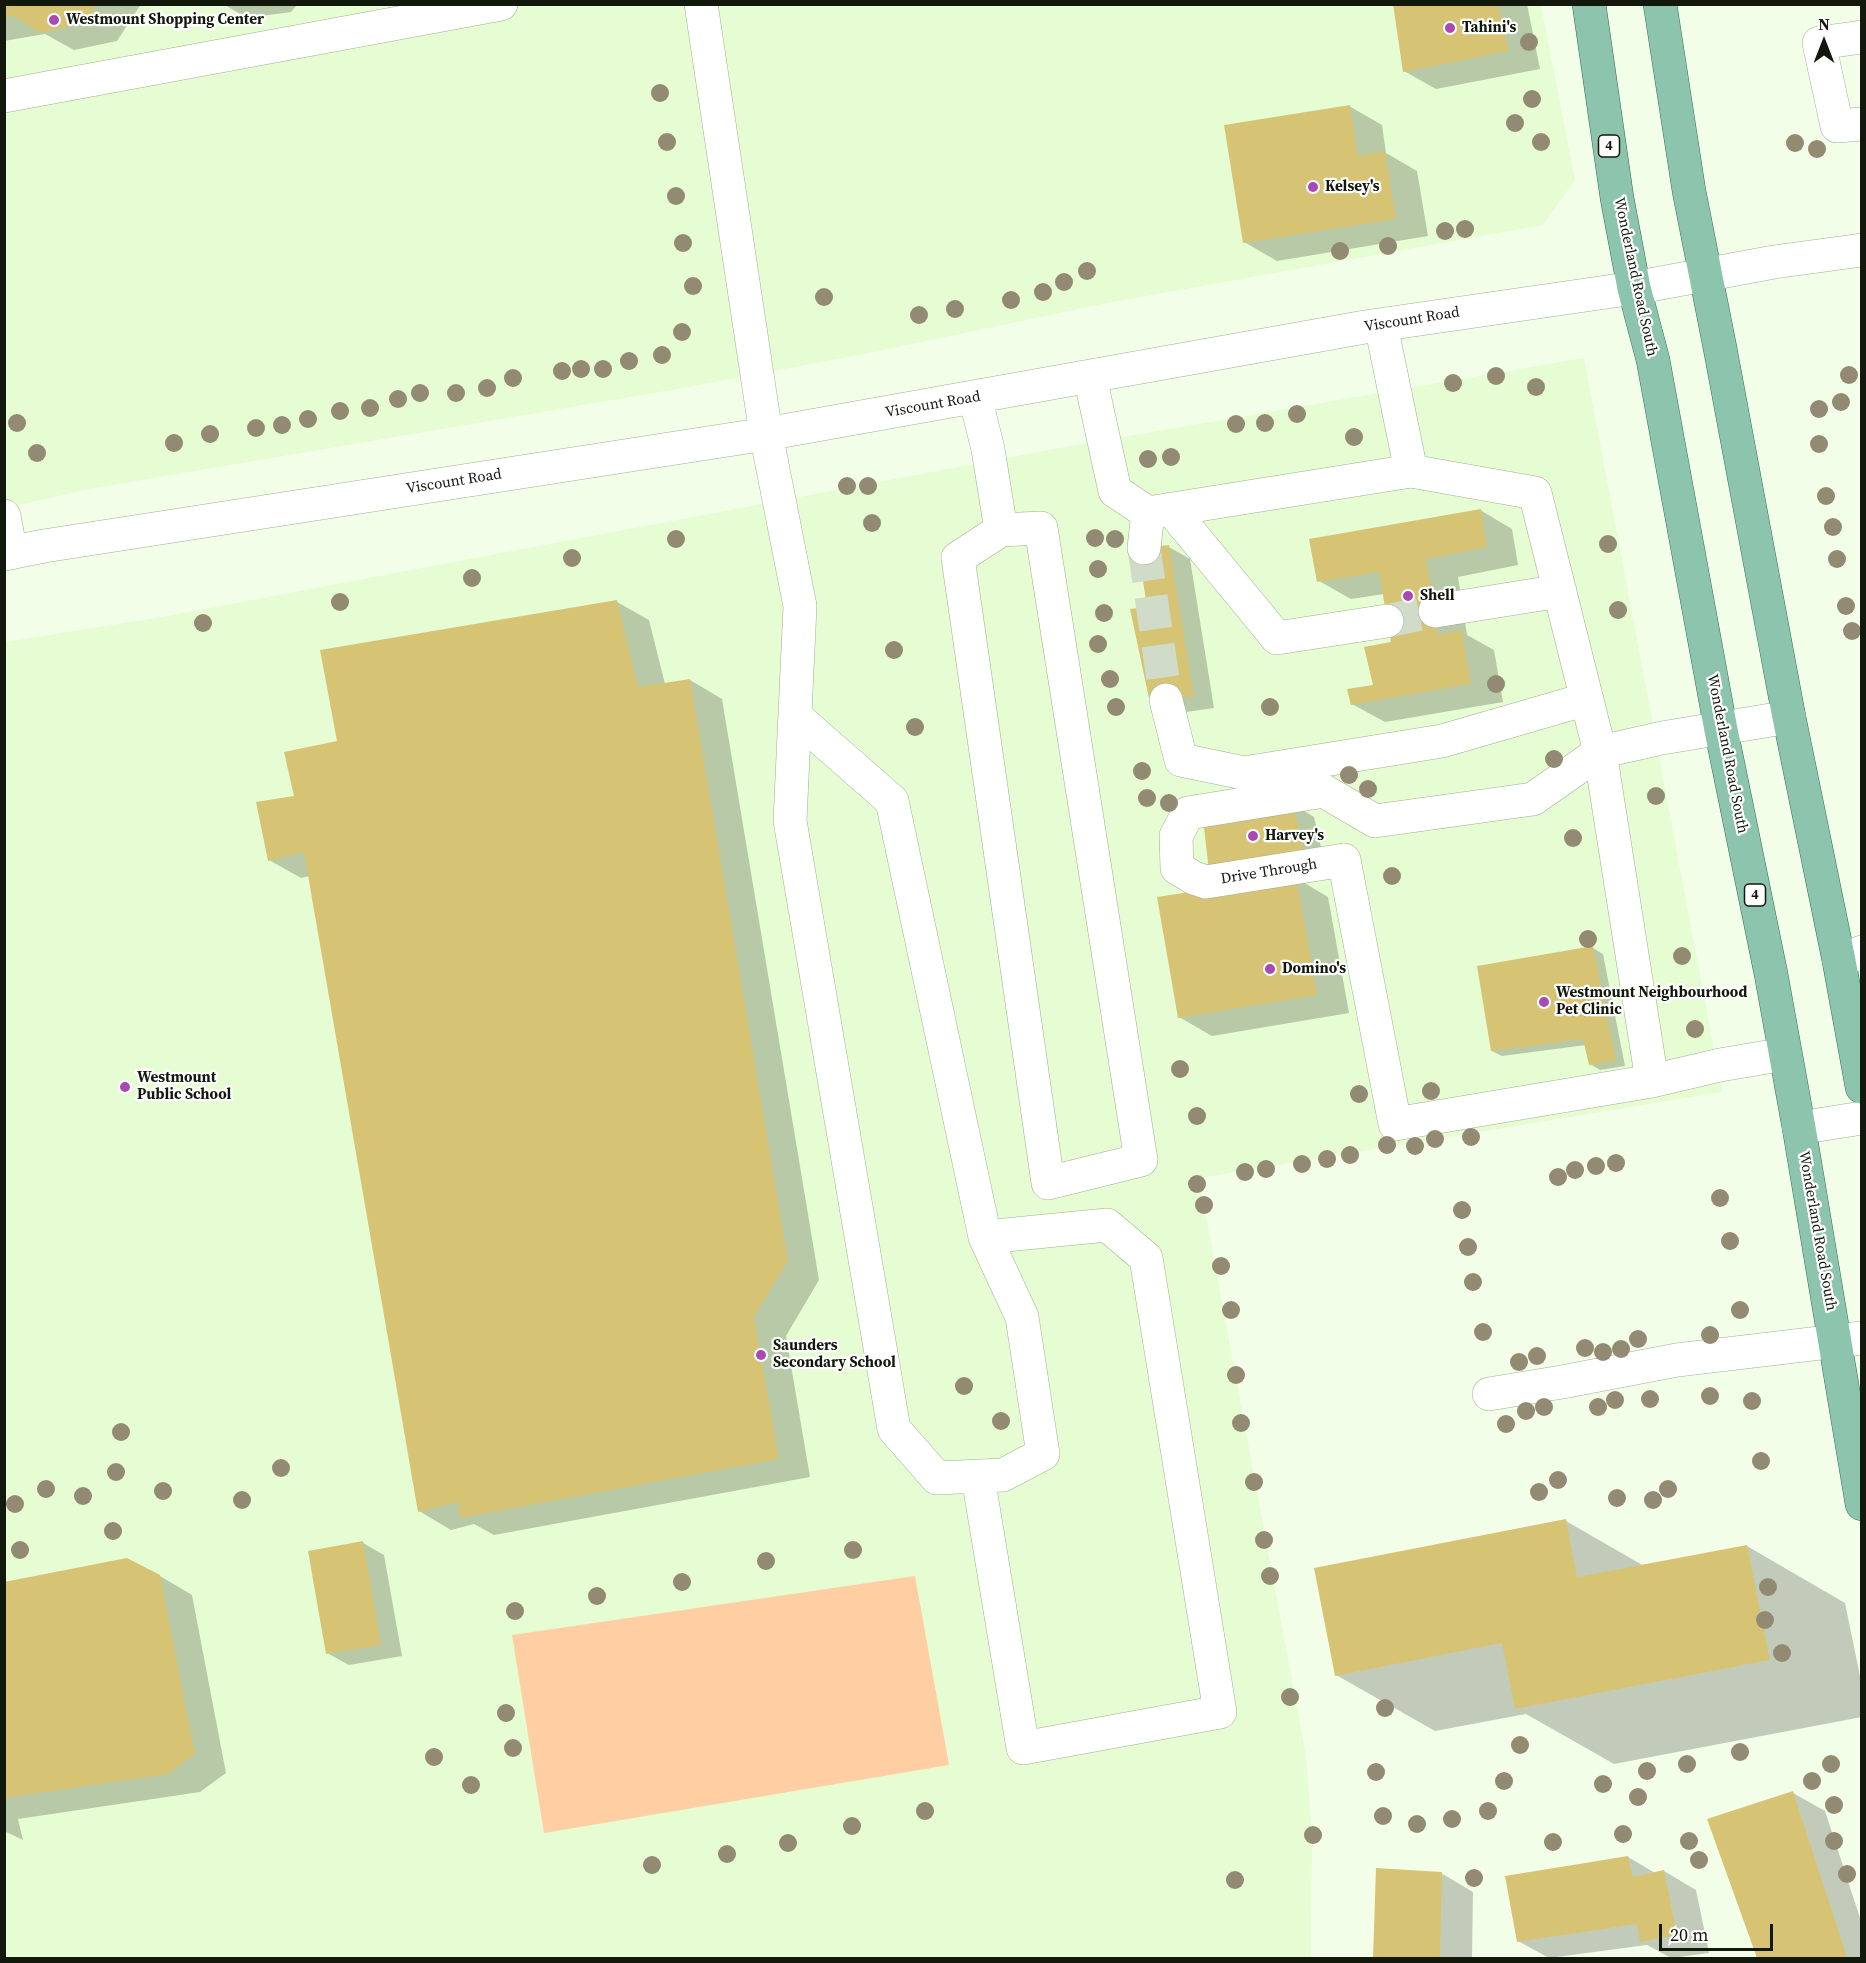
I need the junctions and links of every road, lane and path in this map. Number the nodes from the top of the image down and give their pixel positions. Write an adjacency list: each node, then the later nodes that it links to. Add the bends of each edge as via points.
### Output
1 (501, 4): 6 (street)
2 (701, 4): 14 (street)
3 (1589, 4): 10 (main road, Wonderland Road South / 4)
4 (1660, 4): 9 (main road)
5 (1862, 37): 7 (street, via 1819,43 1837,126)
6 (4, 96)
7 (1862, 124)
8 (1862, 250): 9 (street, Viscount Road)
9 (1705, 276): 10 (street, Viscount Road); 27 (main road)
10 (1634, 288): 11 (street, Viscount Road); 28 (main road, Wonderland Road South / 4, via 1653,360)
11 (1381, 325): 12 (street, Viscount Road); 15 (street)
12 (1090, 377): 13 (street, Viscount Road); 16 (street, via 1114,491)
13 (975, 397): 14 (street, Viscount Road); 18 (street)
14 (766, 434): 20 (street, Viscount Road); 26 (street, via 800,606)
15 (1411, 471): 16 (street); 21 (street, via 1535,493)
16 (1159, 511): 19 (street); 23 (street, via 1277,638)
17 (4, 516): 20 (street)
18 (1001, 530): 18 (street, via 958,558 1048,1183 1141,1160 1041,528)
19 (1144, 548)
20 (8, 553)
21 (1560, 591): 22 (street); 24 (street)
22 (1435, 611)
23 (1387, 621)
24 (1587, 699): 25 (street, via 1442,741 1244,773 1181,760); 29 (street)
25 (1166, 700)
26 (795, 716): 38 (street, via 892,801); 41 (street, via 790,821 894,1430 937,1478)
27 (1789, 717): 28 (street); 32 (main road)
28 (1721, 730): 29 (street); 33 (main road, Wonderland Road South / 4)
29 (1600, 752): 30 (street, via 1533,799); 34 (street)
30 (1375, 821): 31 (street); 31 (street, Drive Through, via 1324,790 1188,813 1176,836 1177,868 1206,882)
31 (1344, 860): 34 (street, via 1395,1124)
32 (1850, 957): 35 (main road)
33 (1785, 1054): 34 (street); 37 (main road, Wonderland Road South / 4)
34 (1652, 1081)
35 (1862, 1087)
36 (1862, 1118): 37 (street)
37 (1799, 1128): 39 (main road, Wonderland Road South / 4)
38 (985, 1237): 41 (street, via 1022,1317 1043,1454 1003,1475); 41 (street, via 1107,1225 1146,1258 1220,1712 1023,1748)
39 (1849, 1340): 40 (street, via 1677,1360); 42 (main road, Wonderland Road South / 4)
40 (1489, 1394)
41 (978, 1477)
42 (1862, 1504)

